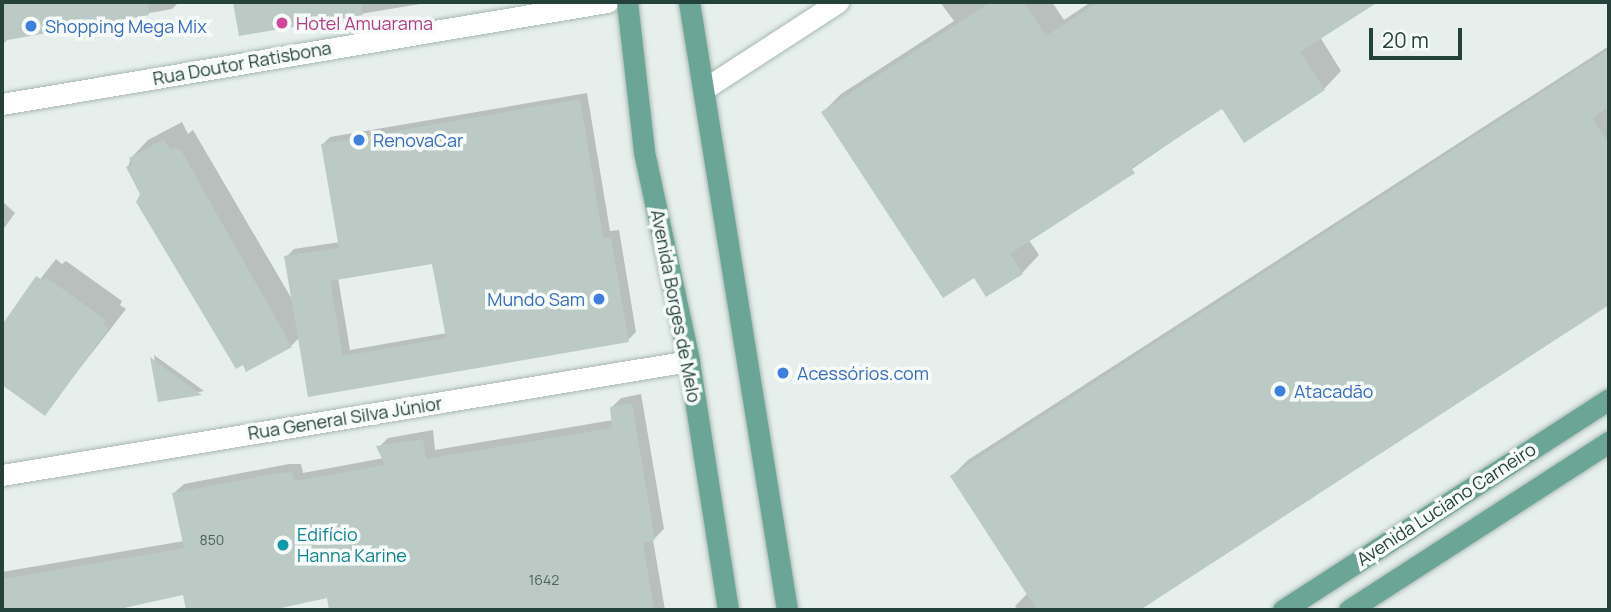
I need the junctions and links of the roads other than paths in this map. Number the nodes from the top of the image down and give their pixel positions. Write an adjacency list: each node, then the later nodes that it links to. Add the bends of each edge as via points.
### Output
1 (607, 2): 6 (street, Rua Doutor Ratisbona)
2 (627, 2): 7 (main road, Avenida Borges de Melo, via 644,152)
3 (689, 2): 5 (main road)
4 (838, 2): 5 (street)
5 (704, 89): 12 (main road)
6 (2, 104)
7 (689, 361): 10 (street, Rua General Silva Júnior); 11 (main road, Avenida Borges de Melo)
8 (1609, 399): 13 (main road, Avenida Luciano Carneiro)
9 (1609, 442): 14 (main road, Avenida Luciano Carneiro)
10 (2, 475)
11 (728, 610)
12 (787, 610)
13 (1283, 610)
14 (1349, 610)

